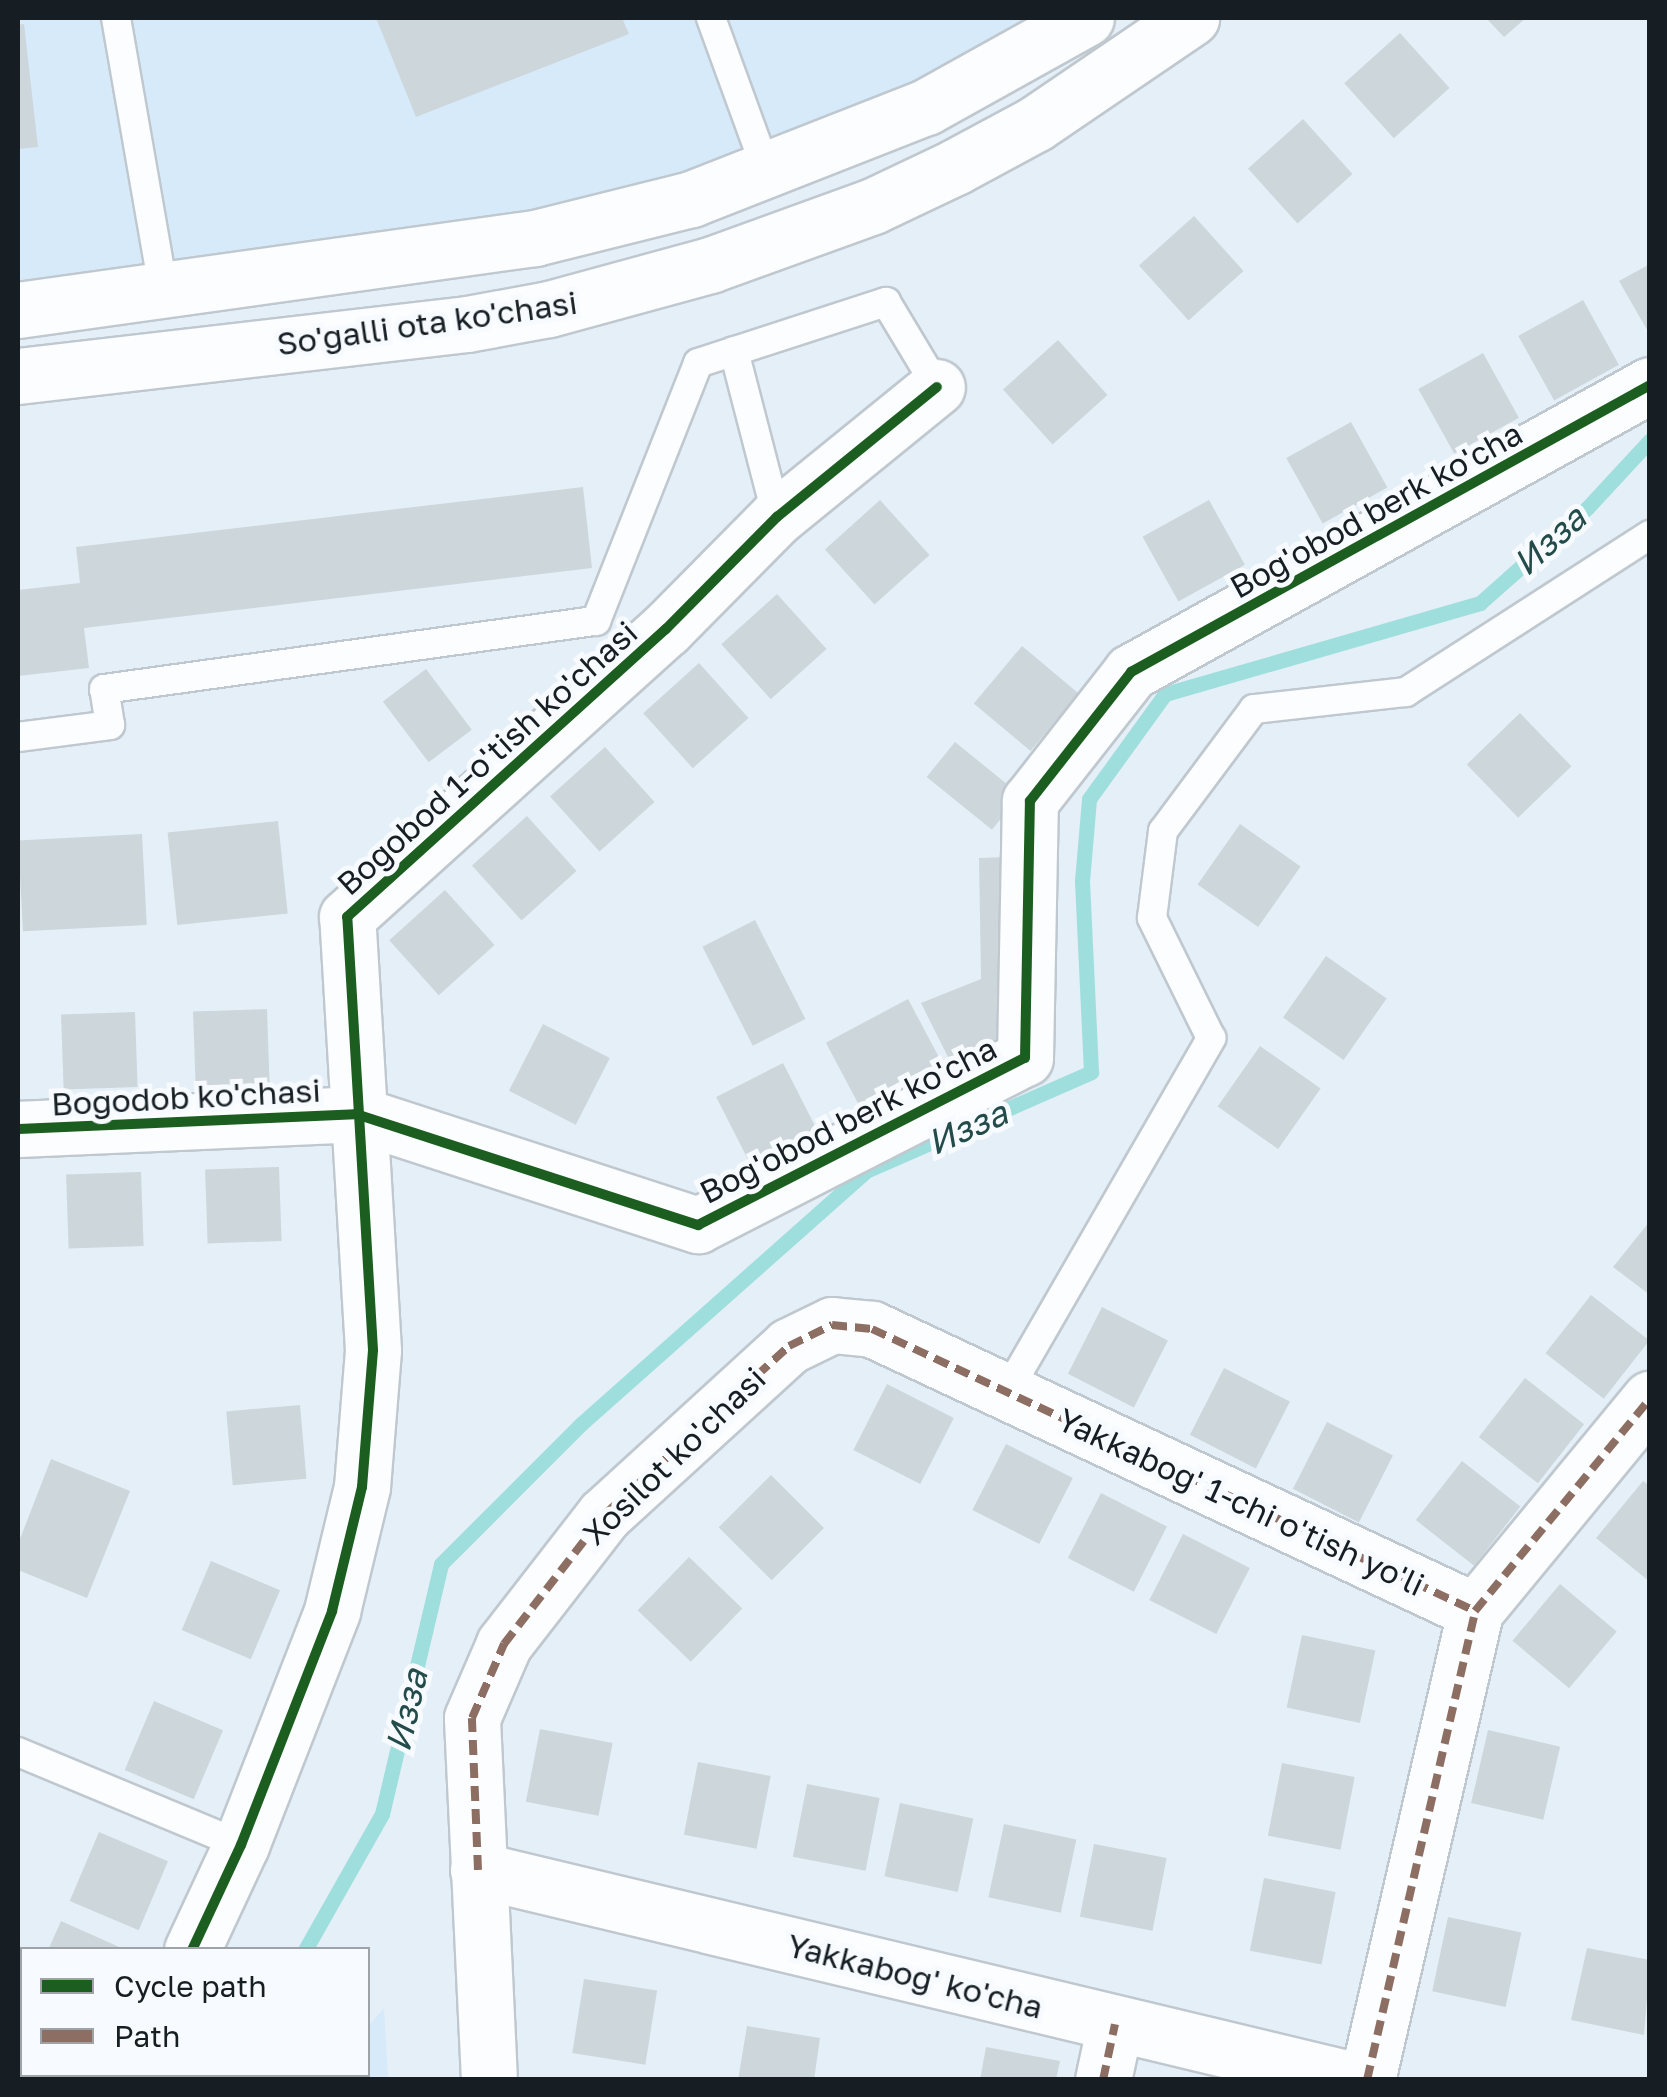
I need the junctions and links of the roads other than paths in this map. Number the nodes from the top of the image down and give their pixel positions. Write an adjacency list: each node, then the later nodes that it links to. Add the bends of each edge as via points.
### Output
1 (116, 18): 6 (lane)
2 (711, 18): 5 (lane)
3 (1086, 18): 5 (street, So'galli ota ko'chasi, via 926,106)
4 (1191, 18): 9 (street, So'galli ota ko'chasi, via 1051,114 955,166 856,212 710,266 549,310 467,324)
5 (767, 172): 6 (street, So'galli ota ko'chasi, via 691,199 535,238)
6 (164, 294): 7 (street, So'galli ota ko'chasi)
7 (18, 310)
8 (734, 352): 11 (lane, via 886,302); 12 (lane); 14 (lane, via 698,363 596,621 104,688 110,726)
9 (18, 376)
10 (1650, 385): 15 (street, Bog'obod berk ko'cha, via 1131,672 1030,801 1025,1058 698,1224)
11 (938, 387): 12 (street, Bogobod 1-o'tish ko'chasi)
12 (778, 517): 15 (street, Bogobod 1-o'tish ko'chasi, via 666,629 347,917)
13 (1650, 535): 17 (lane, via 1406,692 1254,709 1163,831 1152,918 1210,1038)
14 (18, 737)
15 (356, 1114): 16 (street, Bogodob ko'chasi); 21 (street, Bogobod 1-o'tish ko'chasi, via 373,1350 362,1487 332,1611)
16 (18, 1130)
17 (1007, 1392): 19 (street, Yakkabog' 1-chi o'tish yo'li); 22 (street, Xosilot ko'chasi, via 872,1329 832,1326 788,1346 604,1515 504,1644 472,1718)
18 (1650, 1399): 19 (street)
19 (1475, 1612): 28 (street)
20 (18, 1752): 21 (lane)
21 (241, 1845): 23 (street, Bogobod 1-o'tish ko'chasi)
22 (478, 1870): 24 (street, Yakkabog' ko'cha); 25 (street, Xosilot ko'chasi)
23 (193, 1947)
24 (1115, 2024): 26 (street); 27 (street, Yakkabog' ko'cha)
25 (489, 2080)
26 (1103, 2080)
27 (1354, 2080)
28 (1368, 2080)

